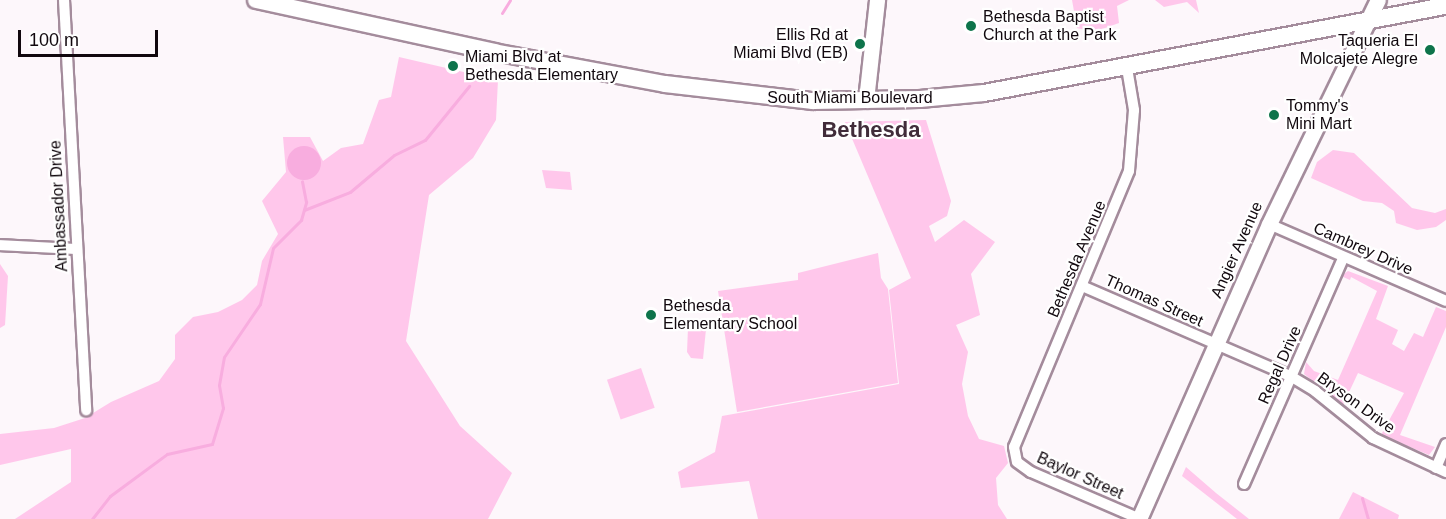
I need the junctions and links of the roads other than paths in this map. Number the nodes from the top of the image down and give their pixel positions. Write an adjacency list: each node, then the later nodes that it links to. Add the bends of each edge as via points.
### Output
1 (64, 0): 11 (street, Ambassador Drive)
2 (256, 0): 8 (main road, South Miami Boulevard, via 494,52 693,89 780,99)
3 (877, 0): 8 (street)
4 (1378, 0): 6 (street, Angier Avenue)
5 (1446, 6): 6 (main road, South Miami Boulevard)
6 (1367, 20): 7 (main road, South Miami Boulevard); 9 (street, Angier Avenue)
7 (1127, 68): 8 (main road, South Miami Boulevard, via 984,93); 13 (street, Bethesda Avenue, via 1134,110 1133,154 1125,184)
8 (866, 100)
9 (1269, 224): 12 (street, Cambrey Drive); 15 (street, Angier Avenue)
10 (0, 245): 11 (street)
11 (76, 249): 17 (street, Ambassador Drive, via 86,358)
12 (1343, 258): 14 (street, Cambrey Drive); 16 (street, Regal Drive)
13 (1082, 285): 15 (street, Thomas Street); 19 (street, Bethesda Avenue, via 1014,441)
14 (1446, 301)
15 (1215, 344): 16 (street, Bryson Drive); 22 (street, Angier Avenue)
16 (1292, 377): 20 (street, Bryson Drive, via 1373,438); 21 (street, Regal Drive)
17 (86, 410)
18 (1446, 444): 20 (street)
19 (1015, 455): 22 (street, Baylor Street, via 1031,472)
20 (1441, 470)
21 (1244, 484)
22 (1139, 519)

